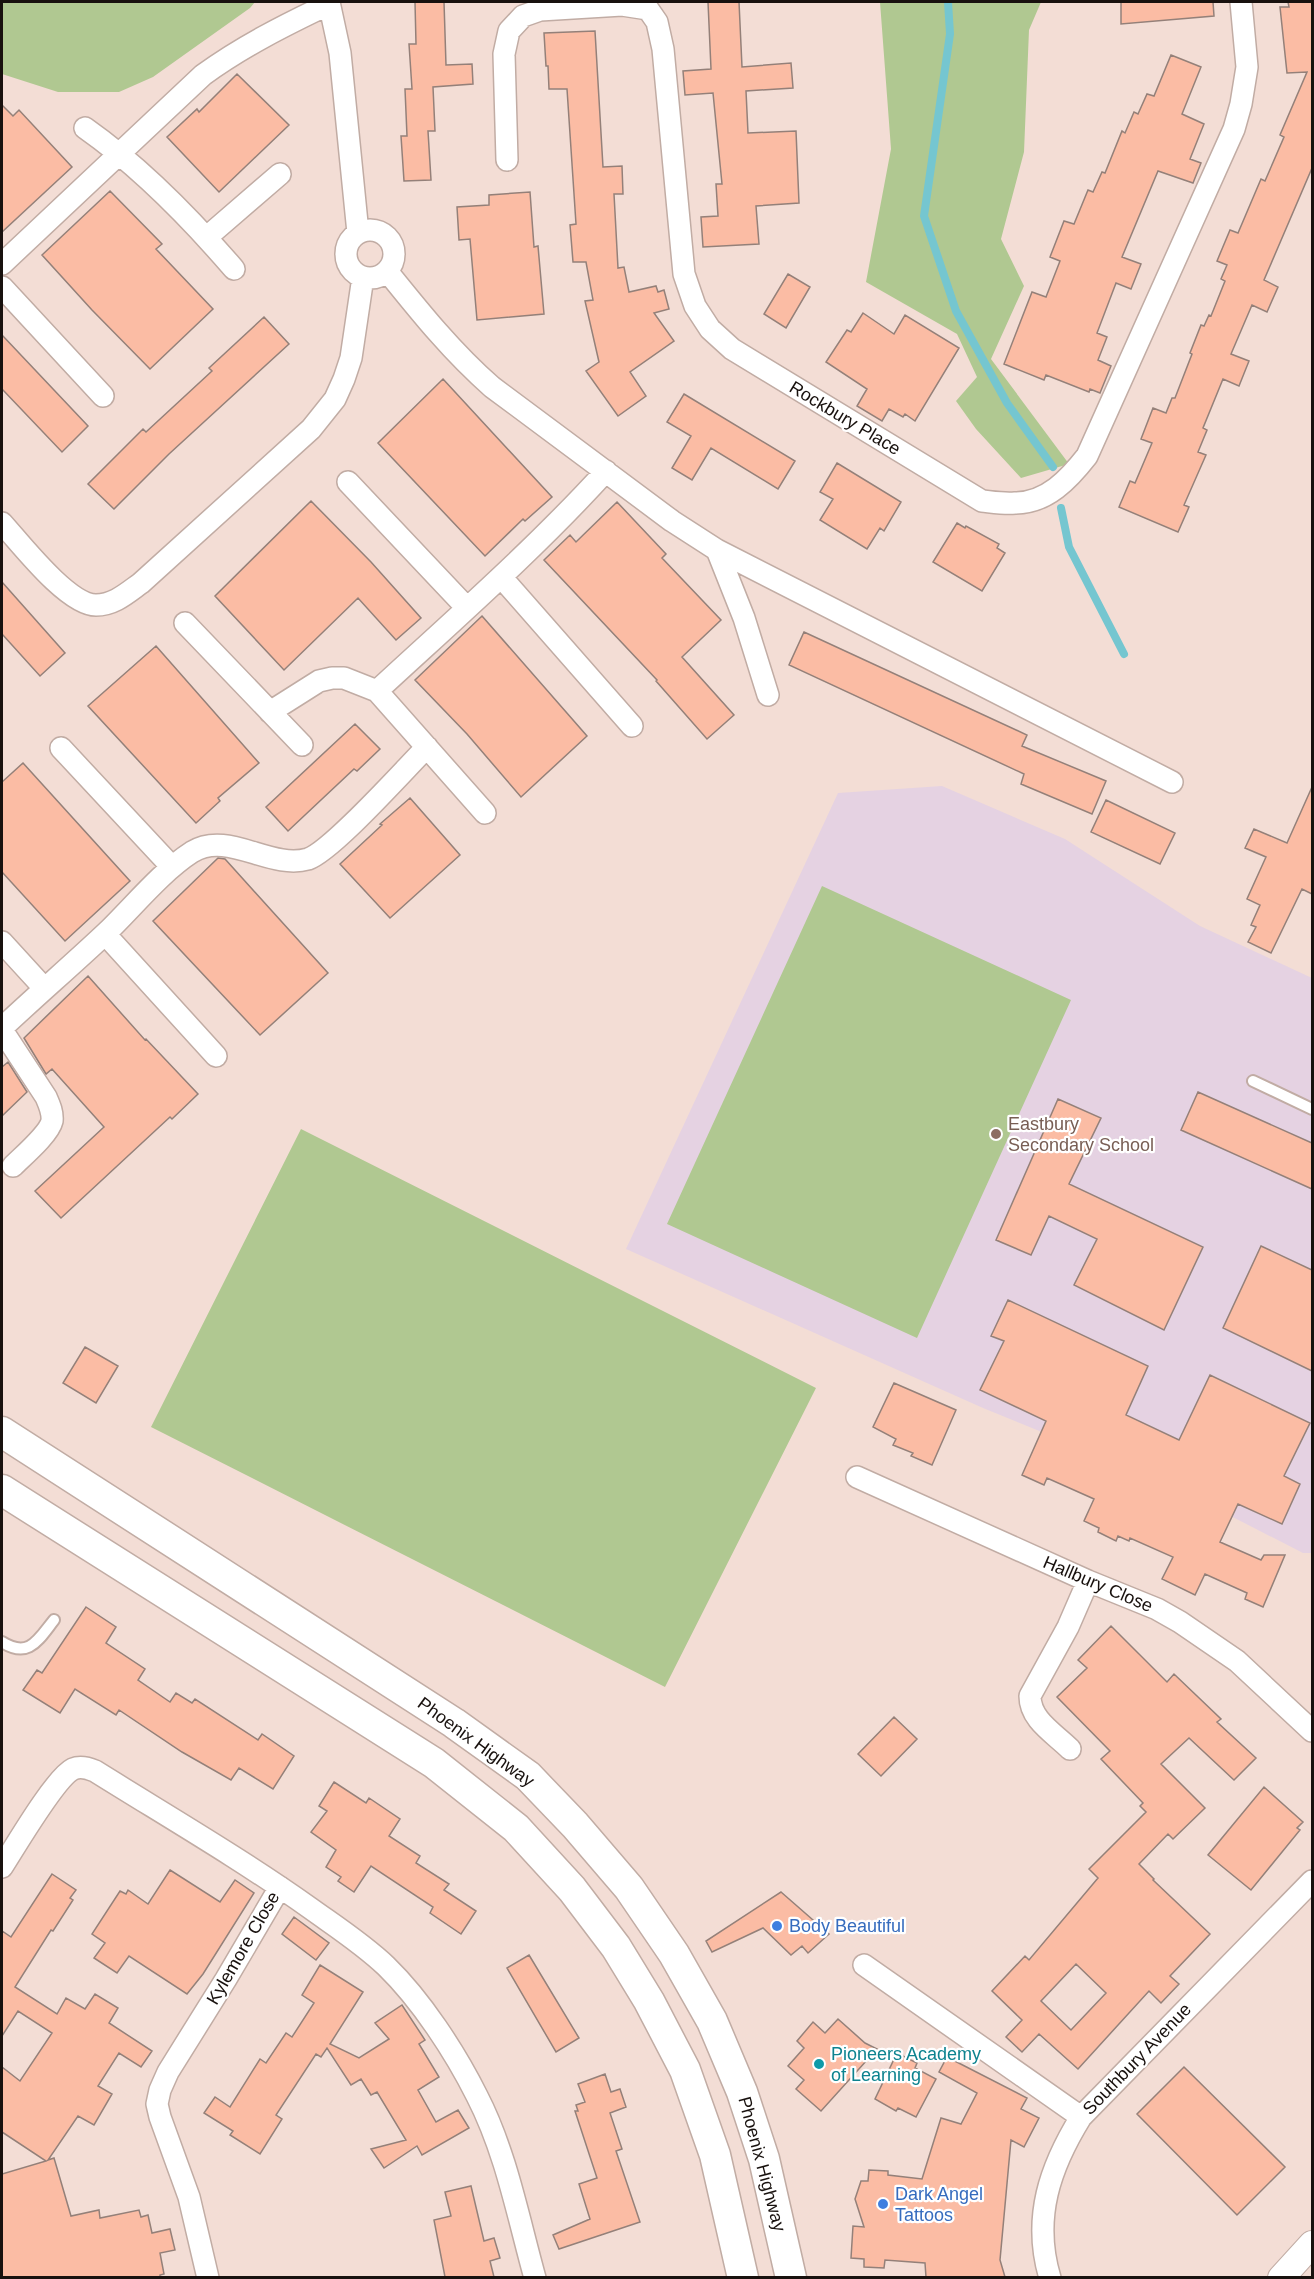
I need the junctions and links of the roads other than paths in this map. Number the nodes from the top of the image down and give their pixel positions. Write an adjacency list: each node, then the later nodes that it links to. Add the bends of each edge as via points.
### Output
1 (1241, 2): 5 (street, Rockbury Place, via 1247,67 1234,129 1087,456 1069,480 1044,496 1017,504 982,501 732,349 710,329 695,306 684,274 663,49 657,22 648,9 622,5 540,10 523,16 510,31 504,54)
2 (329, 3): 4 (street, via 232,54 172,103); 7 (street, via 340,53)
3 (85, 128): 4 (street)
4 (121, 153): 8 (street); 9 (street)
5 (507, 160)
6 (280, 174): 8 (street)
7 (358, 233): 11 (street, via 380,232 391,243 393,258); 12 (street, via 348,245 347,261)
8 (207, 237): 10 (street)
9 (2, 264)
10 (234, 269)
11 (387, 271): 12 (street, via 372,278); 15 (street, via 441,338 492,387)
12 (363, 277): 17 (street, via 351,358 335,399 311,429 122,597 93,605 79,599 63,589)
13 (2, 287): 14 (street)
14 (103, 396)
15 (606, 471): 18 (street); 19 (street)
16 (348, 482): 20 (street)
17 (2, 523)
18 (717, 550): 23 (street); 29 (street)
19 (502, 578): 20 (street); 25 (street)
20 (467, 608): 22 (street)
21 (185, 623): 24 (street)
22 (377, 691): 24 (street, via 344,678 332,678 319,681); 27 (street)
23 (768, 695)
24 (270, 712): 26 (street)
25 (632, 726)
26 (302, 745)
27 (427, 747): 30 (street); 31 (street, via 338,836 310,858 279,860 211,846 194,851)
28 (61, 748): 31 (street)
29 (1172, 782)
30 (485, 813)
31 (172, 867): 32 (street)
32 (105, 934): 34 (street); 36 (street)
33 (2, 942): 34 (street)
34 (44, 988): 35 (street)
35 (2, 1029): 39 (street, via 46,1097 52,1119 49,1128)
36 (216, 1056)
37 (1253, 1081): 38 (lane)
38 (1312, 1109)
39 (13, 1166)
40 (2, 1432): 57 (main road, Phoenix Highway, via 454,1723 528,1776 575,1825 629,1888 674,1954 712,2021 742,2092 764,2159)
41 (857, 1477): 43 (street, Hallbury Close)
42 (2, 1490): 56 (main road, via 434,1763 516,1828 572,1889 616,1947 685,2070 715,2155)
43 (1088, 1581): 46 (street, Hallbury Close, via 1157,1609 1208,1639); 47 (street, via 1030,1696 1034,1715)
44 (54, 1620): 45 (lane, via 30,1648 21,1650)
45 (2, 1642)
46 (1312, 1731)
47 (1070, 1749)
48 (2, 1867): 50 (street, Kylemore Close, via 59,1780 73,1769 83,1767)
49 (1312, 1881): 52 (street, Southbury Avenue)
50 (280, 1887): 54 (street, Kylemore Close, via 160,2090 160,2117 189,2198); 55 (street, via 385,1965 436,2028 477,2096 497,2141)
51 (864, 1965): 52 (street)
52 (1081, 2117): 58 (street, Southbury Avenue, via 1056,2164 1041,2222)
53 (1312, 2244): 59 (street)
54 (208, 2277)
55 (535, 2277)
56 (743, 2277)
57 (791, 2277)
58 (1050, 2277)
59 (1281, 2277)

